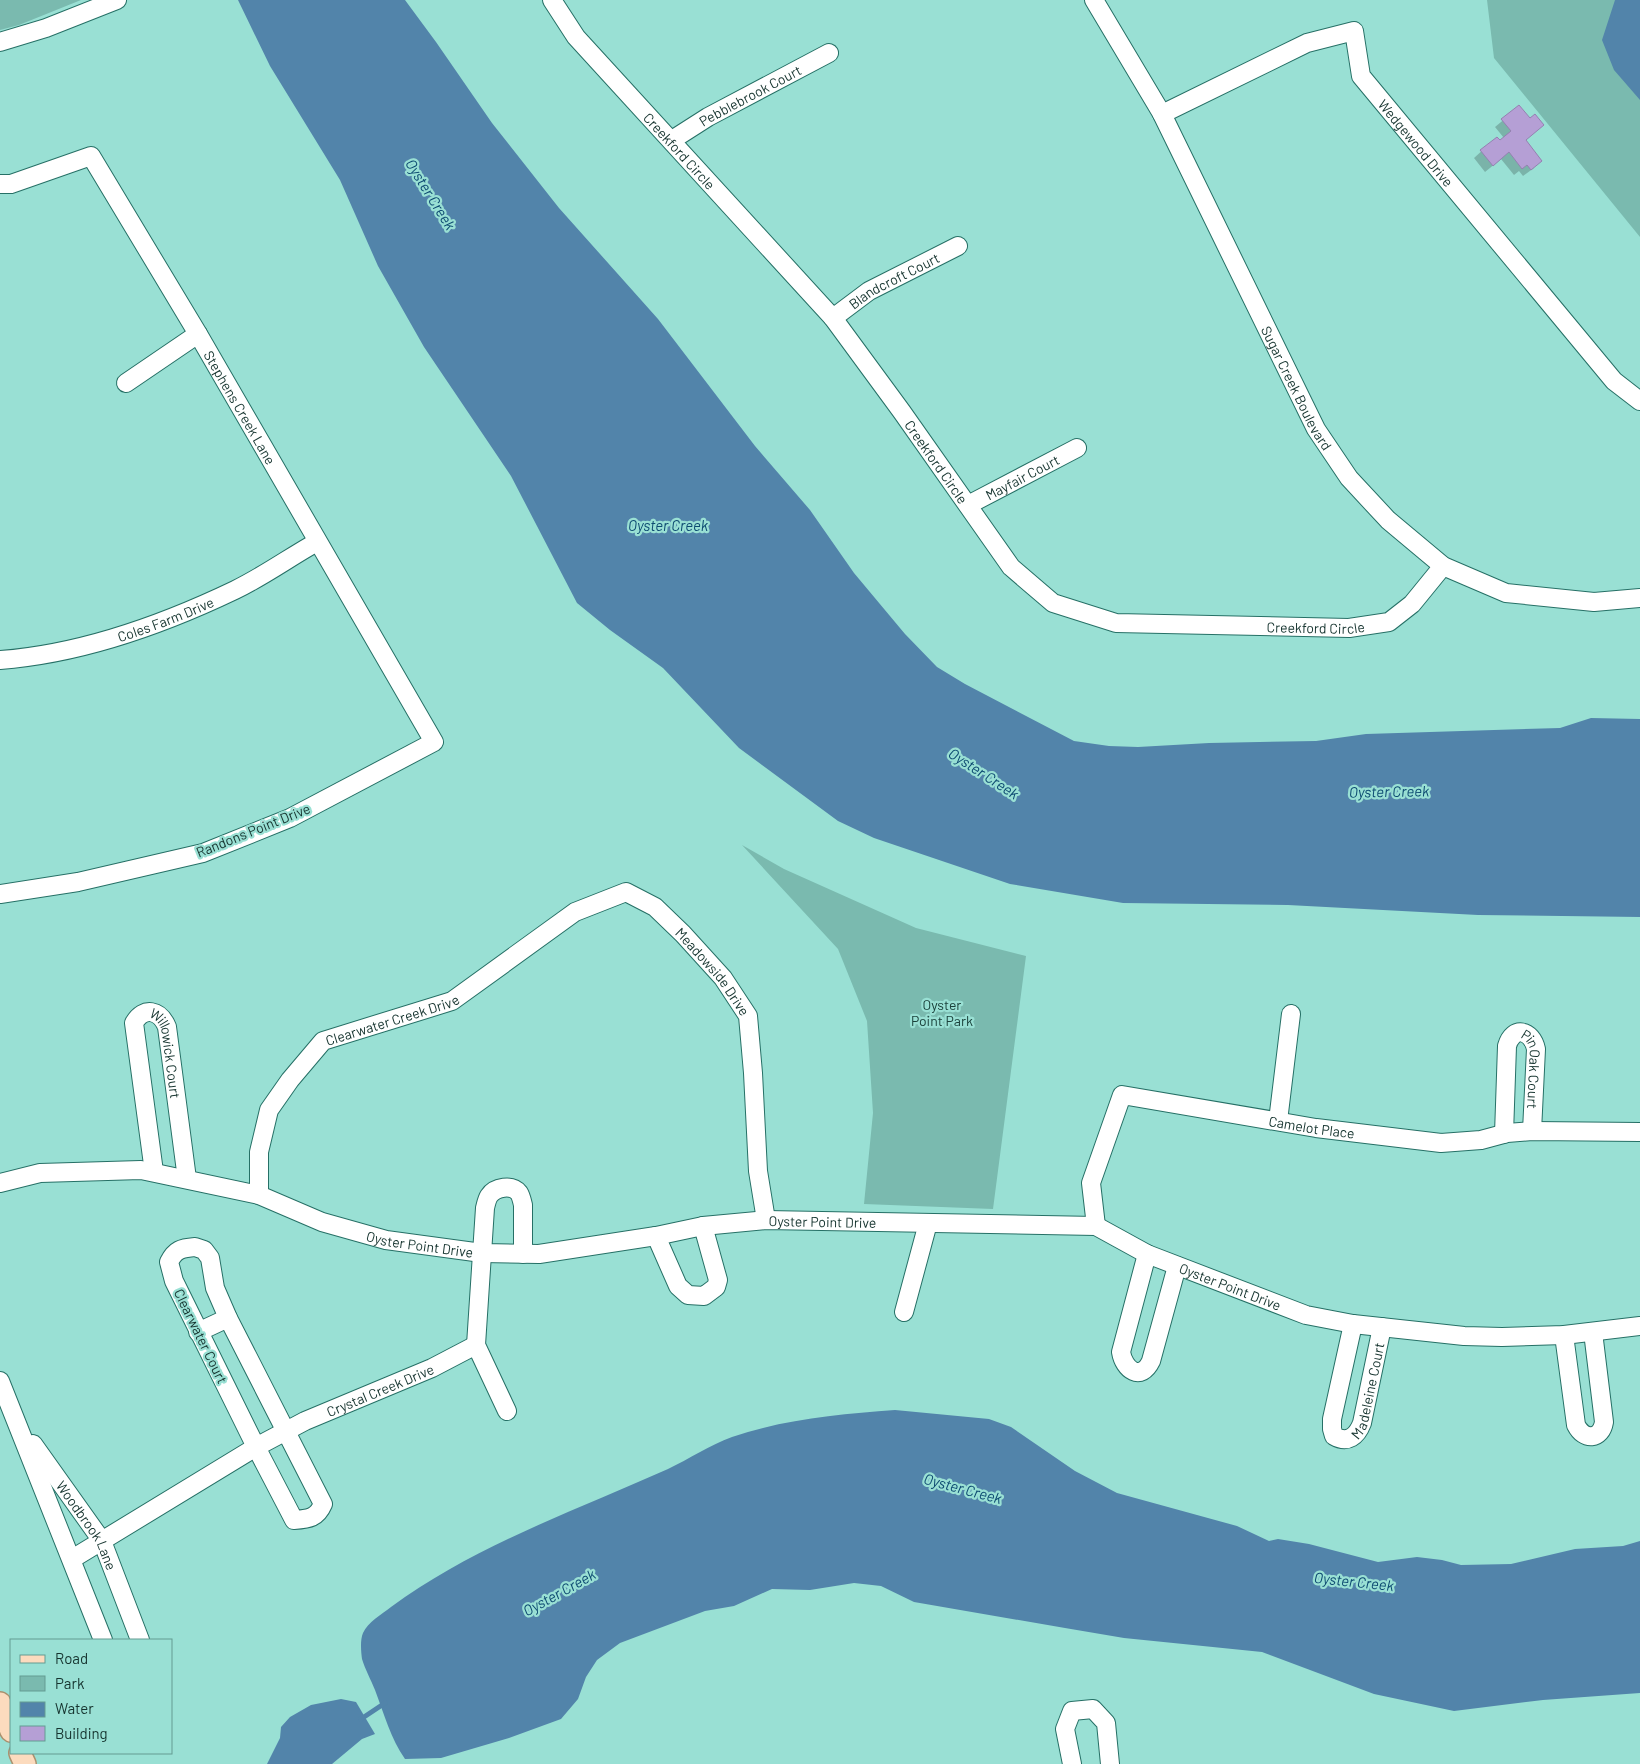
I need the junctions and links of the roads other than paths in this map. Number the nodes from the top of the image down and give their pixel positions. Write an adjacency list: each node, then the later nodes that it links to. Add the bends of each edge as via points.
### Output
1 (117, 0): 4 (street)
2 (552, 0): 7 (street, Creekford Circle, via 576,37)
3 (1094, 0): 6 (street, Sugar Creek Boulevard)
4 (0, 42)
5 (829, 53): 7 (street, Pebblebrook Court, via 708,117)
6 (1162, 114): 13 (street, Wedgewood Drive, via 1307,43 1354,31 1361,76 1614,381); 17 (street, Sugar Creek Boulevard, via 1316,429 1348,478 1388,520)
7 (672, 140): 10 (street, Creekford Circle)
8 (0, 184): 11 (street, Stephens Creek Lane, via 11,184 91,156)
9 (958, 246): 10 (street, Blandcroft Court, via 869,291)
10 (833, 318): 15 (street, Creekford Circle)
11 (198, 334): 12 (street); 16 (street, Stephens Creek Lane)
12 (126, 383)
13 (1640, 401)
14 (1077, 448): 15 (street, Mayfair Court)
15 (968, 505): 17 (street, Creekford Circle, via 1011,567 1053,603 1116,623 1349,628 1389,622 1412,604)
16 (317, 542): 19 (street, Coles Farm Drive, via 237,589 169,619 88,645); 20 (street, Stephens Creek Lane)
17 (1443, 566): 18 (street, Sugar Creek Boulevard, via 1506,594 1594,602)
18 (1640, 598)
19 (0, 660)
20 (434, 742): 21 (street, Randons Point Drive, via 290,818 203,853 78,882)
21 (0, 894)
22 (528, 946): 31 (street, Clearwater Creek Drive, via 452,1001 324,1041 269,1110 259,1152); 32 (street, Meadowside Drive, via 575,912 626,892 655,907 723,978 748,1016 758,1171)
23 (1291, 1014): 24 (street)
24 (1278, 1121): 27 (street, Camelot Place, via 1441,1144); 35 (street, Camelot Place, via 1122,1095 1091,1182)
25 (1532, 1131): 26 (street, Camelot Place); 27 (street, Camelot Place); 27 (street, Pin Oak Court, via 1536,1049 1530,1035 1523,1033 1510,1038 1507,1046)
26 (1640, 1132)
27 (1504, 1134)
28 (154, 1172): 29 (street, Oyster Point Drive); 29 (street, Willowick Court, via 134,1023 138,1017 151,1012 158,1014 167,1027); 30 (street, Oyster Point Drive, via 40,1172)
29 (187, 1179): 31 (street, Oyster Point Drive)
30 (0, 1183)
31 (259, 1195): 37 (street, Oyster Point Drive, via 322,1222 386,1240)
32 (766, 1220): 33 (street, Oyster Point Drive); 34 (street, Oyster Point Drive)
33 (928, 1223): 35 (street, Oyster Point Drive); 41 (street)
34 (703, 1226): 36 (street, Oyster Point Drive); 36 (street, via 718,1280 716,1287 704,1296 688,1295 678,1286)
35 (1096, 1226): 39 (street, Oyster Point Drive)
36 (656, 1236): 38 (street, Oyster Point Drive)
37 (482, 1253): 38 (street, Oyster Point Drive); 38 (street, via 485,1208 489,1196 500,1188 511,1188 518,1192 523,1205); 49 (street)
38 (523, 1254)
39 (1147, 1254): 40 (street, Oyster Point Drive); 40 (street, via 1121,1352 1126,1366 1136,1372 1148,1368 1151,1361)
40 (1177, 1266): 43 (street, Oyster Point Drive, via 1306,1315)
41 (904, 1312)
42 (228, 1318): 46 (street); 46 (street, Clearwater Court, via 215,1288 210,1258 204,1250 183,1248 174,1253 169,1262 174,1281); 53 (street, Clearwater Court)
43 (1353, 1324): 45 (street, Oyster Point Drive); 45 (street, Madeleine Court, via 1332,1419 1334,1436 1346,1440 1353,1438 1362,1423)
44 (1640, 1326): 47 (street, Oyster Point Drive)
45 (1382, 1327): 48 (street, Oyster Point Drive, via 1502,1338)
46 (198, 1332): 54 (street, Clearwater Court)
47 (1593, 1332): 48 (street, Oyster Point Drive); 48 (street, via 1604,1422 1599,1433 1591,1437 1580,1432 1576,1424)
48 (1564, 1335)
49 (476, 1345): 51 (street); 53 (street, Crystal Creek Drive, via 432,1368)
50 (0, 1381): 52 (street, Woodbrook Lane)
51 (507, 1411)
52 (15, 1419): 55 (street, Woodbrook Lane); 56 (street, Woodbrook Lane)
53 (285, 1432): 54 (street, Crystal Creek Drive); 54 (street, Clearwater Court, via 323,1504 319,1512 307,1519 294,1520)
54 (256, 1447): 55 (street, Crystal Creek Drive)
55 (102, 1541): 56 (street, Crystal Creek Drive); 58 (street, Woodbrook Lane)
56 (72, 1559): 57 (street, Woodbrook Lane)
57 (104, 1639)
58 (140, 1639)
59 (0, 1703): 60 (main road)
60 (10, 1728)
61 (1072, 1764): 62 (street, via 1065,1728 1072,1711 1093,1709 1106,1723)
62 (1110, 1764)

